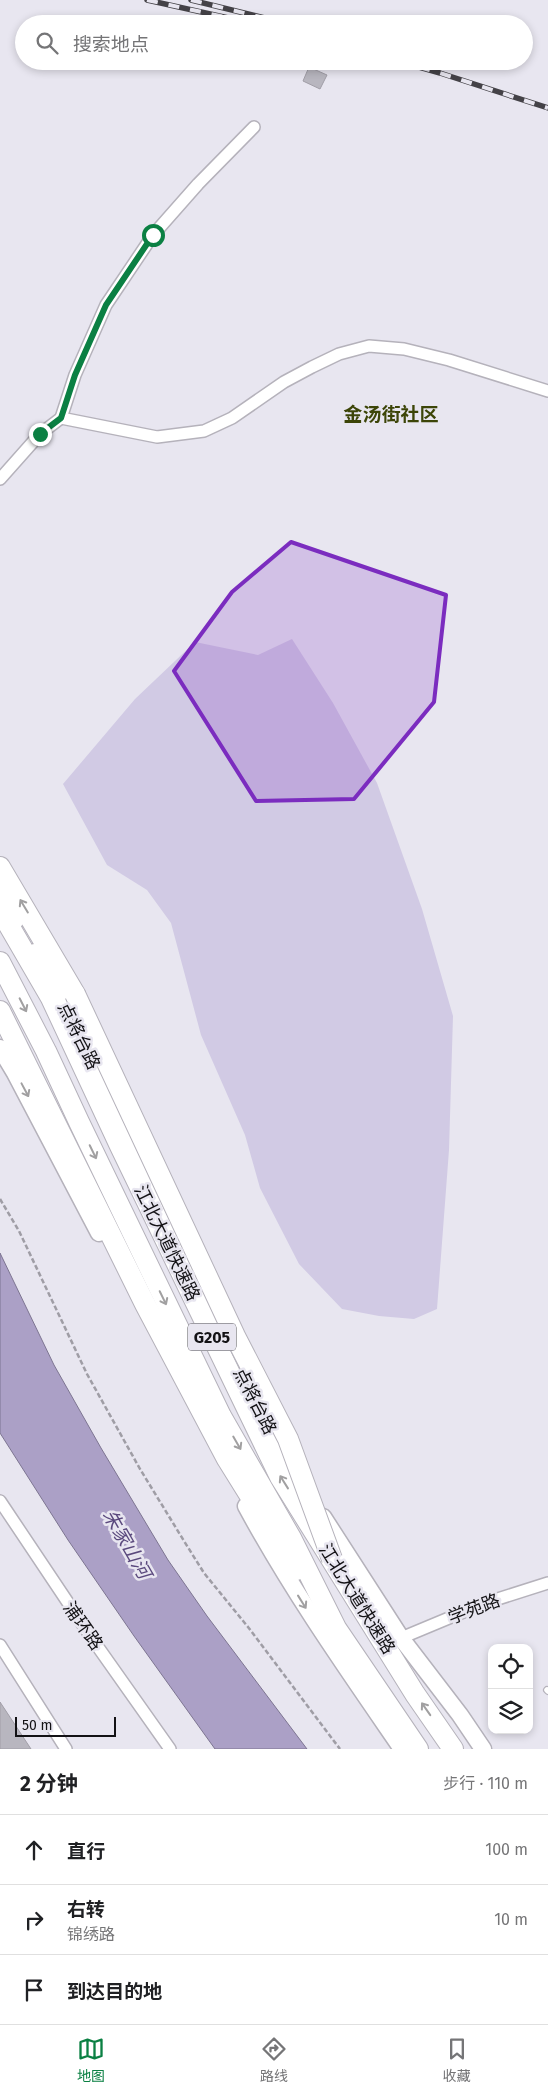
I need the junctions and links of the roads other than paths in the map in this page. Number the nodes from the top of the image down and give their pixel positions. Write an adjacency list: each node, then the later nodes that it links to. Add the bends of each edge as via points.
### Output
1 (254, 127): 3 (street, via 153,235 112,297 75,375)
2 (548, 391): 3 (street, via 431,355 369,346 339,354 312,367 232,418 204,431 157,437)
3 (61, 418): 4 (street, via 40,434)
4 (0, 479)
5 (0, 868): 12 (highway, one-way to 5, bridge, via 288,1439 235,1336 75,994)
6 (0, 894): 15 (main road, 点将台路, via 53,980 266,1427)
7 (0, 910): 12 (highway, 江北大道快速路 / G205, one-way to 7, bridge, via 280,1477 51,998)
8 (0, 962): 14 (highway, 江北大道快速路 / G205, one-way to 14, via 221,1416 291,1538)
9 (0, 1011): 14 (highway, via 145,1304 227,1459 282,1551)
10 (0, 1048): 19 (main road, one-way to 19, via 274,1556)
11 (0, 1501): 18 (street, 浦环路)
12 (332, 1559): 21 (highway, 江北大道快速路 / G205, one-way to 12, via 415,1694)
13 (548, 1583): 15 (street, 学苑路, via 485,1603)
14 (336, 1628): 20 (highway, 江北大道快速路 / G205)
15 (401, 1638): 22 (main road, 点将台路)
16 (0, 1644): 17 (street)
17 (66, 1749)
18 (170, 1749)
19 (402, 1749)
20 (418, 1749)
21 (453, 1749)
22 (483, 1749)

